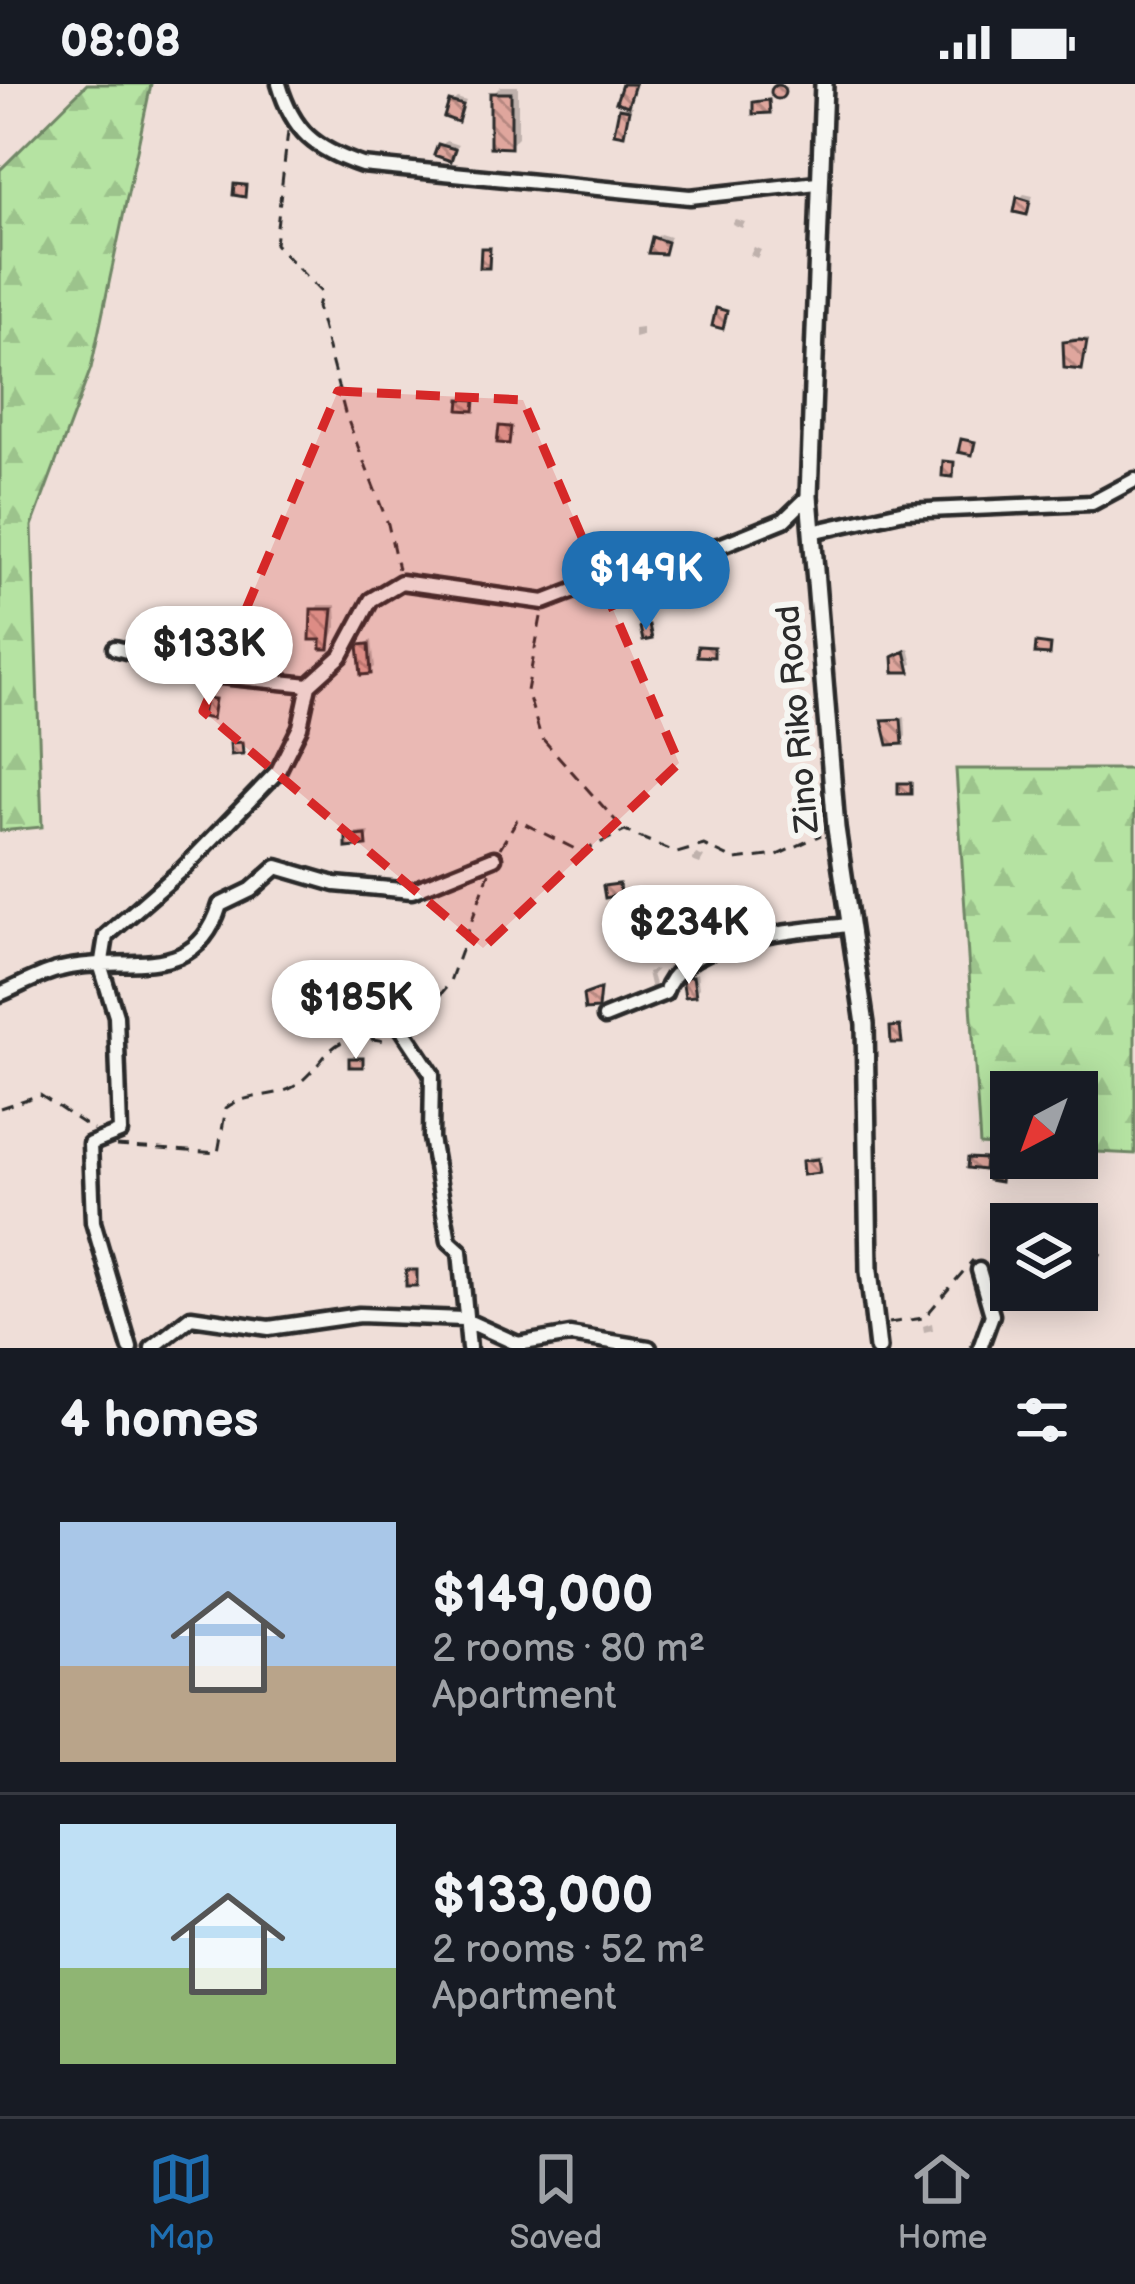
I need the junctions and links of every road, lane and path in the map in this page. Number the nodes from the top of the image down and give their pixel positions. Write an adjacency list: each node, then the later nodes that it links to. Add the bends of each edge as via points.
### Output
1 (279, 84): 3 (street)
2 (824, 84): 4 (street, Zino Riko Road)
3 (290, 120): 4 (street, via 321,151 362,165 690,196); 8 (path, via 275,244 321,292 317,307 345,413)
4 (817, 184): 6 (street, Zino Riko Road)
5 (1135, 480): 7 (street, via 1092,503 904,511)
6 (809, 496): 7 (street, Zino Riko Road); 9 (street, via 784,520 722,545 651,561)
7 (812, 532): 12 (street, Zino Riko Road)
8 (401, 582): 9 (street); 11 (street, via 371,600 341,656)
9 (544, 602): 13 (path, via 527,692 542,737)
10 (115, 648): 11 (street, via 221,676)
11 (309, 685): 16 (street, via 301,727 278,771 106,937)
12 (836, 828): 13 (path, via 777,855 735,860 704,845 676,853); 15 (street, Zino Riko Road)
13 (625, 831): 14 (path, via 581,852 517,820)
14 (494, 858): 16 (street, via 412,891 335,884 277,866 220,905 211,938 188,954); 19 (path, via 449,984 427,1011 404,1011)
15 (848, 925): 18 (street, via 759,937 687,959 665,993); 27 (street, Zino Riko Road, via 865,1024 868,1271)
16 (101, 967): 17 (street, via 62,968); 21 (street, via 116,1016 120,1132)
17 (0, 994)
18 (605, 1017)
19 (397, 1021): 21 (path, via 385,1041 355,1036 321,1054 296,1086 239,1098 226,1108 218,1153 123,1150); 26 (street, via 432,1074 431,1138 449,1241 460,1250)
20 (0, 1108): 21 (path, via 40,1095)
21 (101, 1136): 28 (street, via 90,1144 93,1222)
22 (1101, 1253): 23 (path)
23 (1098, 1258)
24 (990, 1269): 25 (path)
25 (979, 1270): 27 (path, via 971,1257 924,1318); 33 (street, via 992,1315)
26 (463, 1319): 29 (street, via 359,1315 269,1328 191,1316); 30 (street); 31 (street, via 518,1344 570,1335)
27 (878, 1325): 32 (street, Zino Riko Road)
28 (130, 1348)
29 (152, 1348)
30 (470, 1348)
31 (649, 1348)
32 (878, 1348)
33 (980, 1348)

